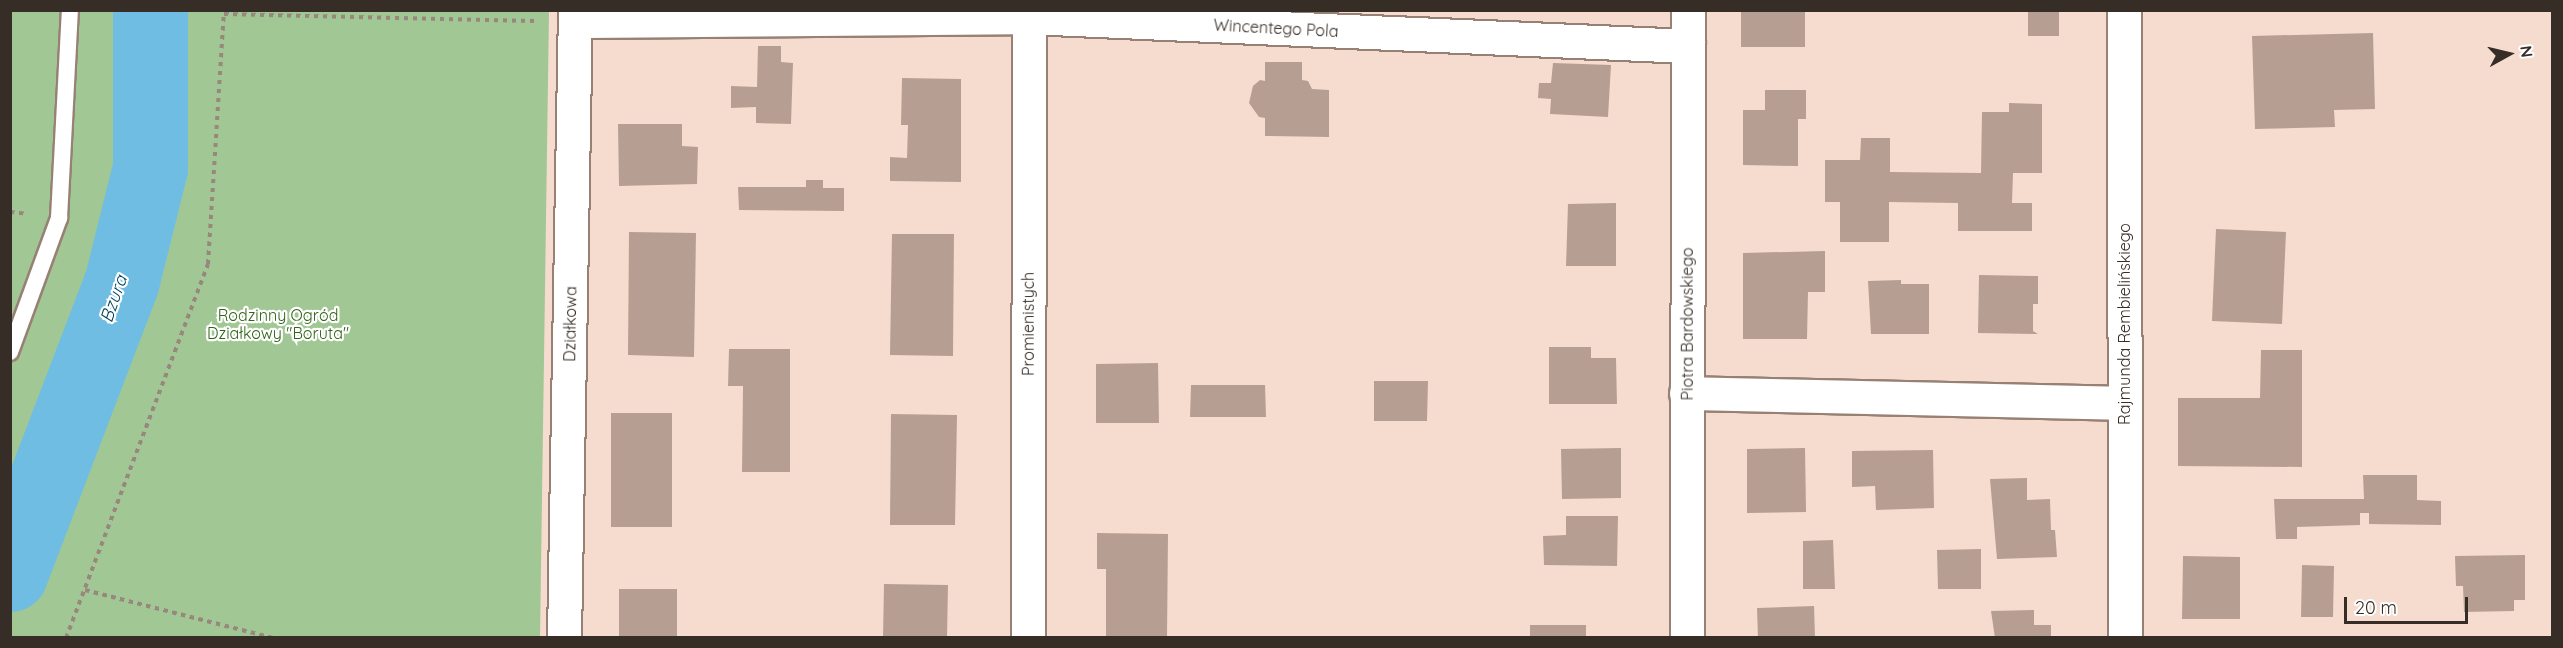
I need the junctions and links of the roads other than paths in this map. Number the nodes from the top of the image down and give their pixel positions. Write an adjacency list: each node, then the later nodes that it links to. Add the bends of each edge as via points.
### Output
1 (70, 10): 7 (lane, via 59,218)
2 (1688, 10): 6 (street, Piotra Bardowskiego)
3 (2124, 10): 9 (street, Rajmunda Rembielińskiego)
4 (1029, 14): 5 (street, Wincentego Pola); 6 (street, Wincentego Pola); 11 (street, Promienistych)
5 (575, 16): 10 (street, Działkowa)
6 (1688, 46): 8 (street, Piotra Bardowskiego)
7 (10, 352)
8 (1686, 393): 9 (street); 12 (street, Piotra Bardowskiego)
9 (2123, 403): 13 (street, Rajmunda Rembielińskiego)
10 (564, 638)
11 (1028, 638)
12 (1687, 638)
13 (2125, 638)

